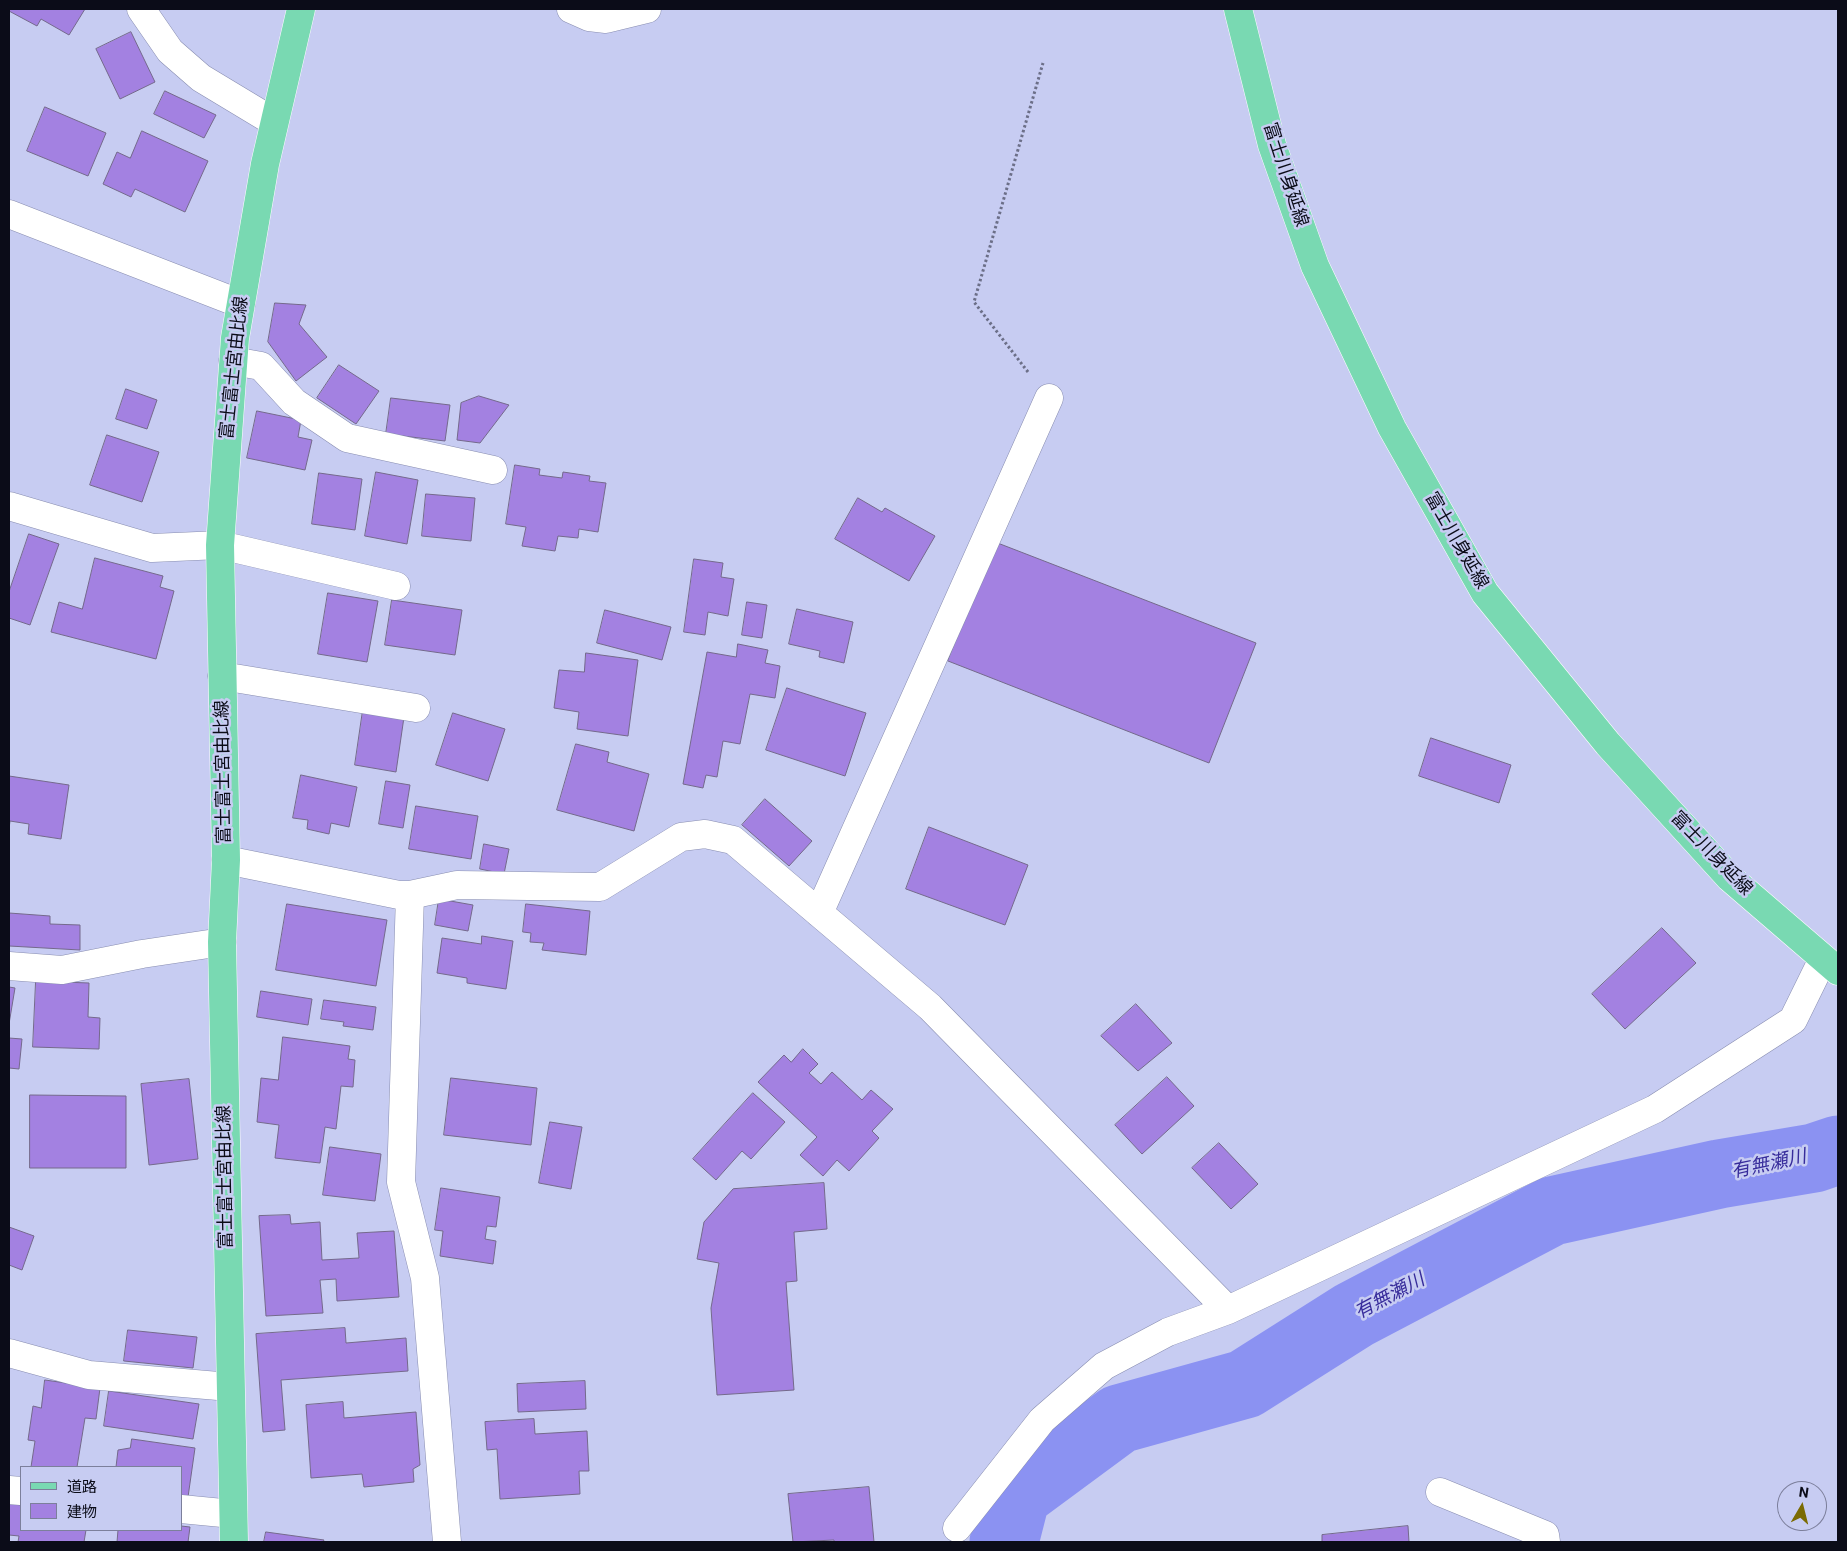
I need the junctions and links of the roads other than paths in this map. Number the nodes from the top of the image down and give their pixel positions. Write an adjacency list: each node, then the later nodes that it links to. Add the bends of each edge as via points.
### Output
1 (142, 9): 6 (street, via 170,52 195,73)
2 (301, 9): 6 (main road, 富士富士宮由比線)
3 (571, 9): 4 (street, via 589,17 606,18)
4 (647, 9)
5 (1238, 9): 22 (main road, 富士川身延線, via 1272,145 1315,266 1392,428 1485,593 1608,744 1724,870)
6 (274, 122): 8 (main road, 富士富士宮由比線)
7 (9, 214): 8 (street)
8 (241, 304): 9 (main road, 富士富士宮由比線)
9 (234, 361): 11 (street, via 261,366 294,402 347,438); 13 (main road, 富士富士宮由比線)
10 (1049, 398): 19 (street)
11 (493, 470)
12 (9, 506): 13 (street, via 152,548)
13 (220, 545): 14 (street); 15 (main road, 富士富士宮由比線)
14 (396, 586)
15 (222, 676): 16 (street); 17 (main road, 富士富士宮由比線)
16 (416, 708)
17 (226, 860): 18 (street); 20 (main road, 富士富士宮由比線)
18 (410, 895): 19 (street, via 457,885 600,887 681,837 705,834 733,840); 31 (street, via 401,1182 425,1278)
19 (819, 913): 23 (street, via 930,1007)
20 (222, 942): 21 (street, via 62,970); 25 (main road, 富士富士宮由比線)
21 (9, 966)
22 (1832, 967): 23 (street, via 1793,1020 1655,1109)
23 (1228, 1310): 29 (street, via 1168,1332 1104,1366 1042,1420)
24 (9, 1354): 25 (street, via 89,1375)
25 (230, 1387): 28 (main road, 富士富士宮由比線)
26 (1440, 1492): 32 (street, via 1544,1535)
27 (182, 1509): 28 (street)
28 (233, 1514): 30 (main road, 富士富士宮由比線)
29 (957, 1528)
30 (234, 1542)
31 (447, 1542)
32 (1546, 1542)

